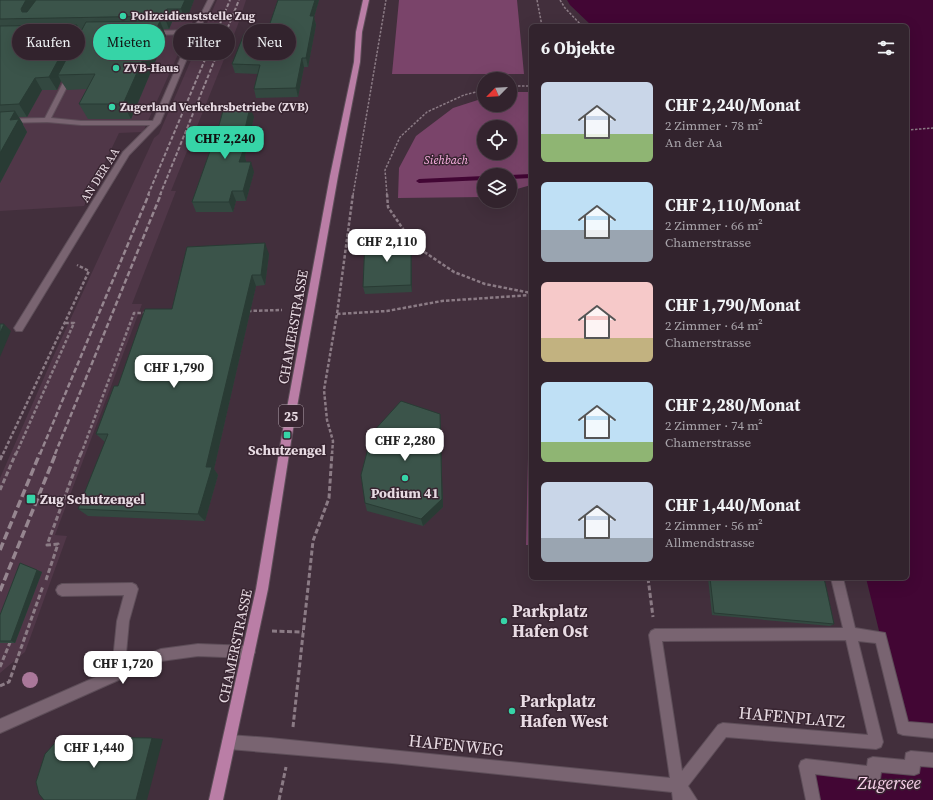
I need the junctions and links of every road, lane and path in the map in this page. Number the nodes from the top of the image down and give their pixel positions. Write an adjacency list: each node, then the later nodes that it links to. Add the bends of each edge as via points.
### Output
1 (211, 0): 6 (street, AN DER AA)
2 (366, 0): 32 (main road, CHAMERSTRASSE / 25, via 357,62 334,176)
3 (386, 0): 25 (path, via 353,197)
4 (537, 0): 7 (path)
5 (560, 0): 8 (path, via 564,8)
6 (199, 24)
7 (542, 24)
8 (580, 24)
9 (183, 60): 16 (street, AN DER AA)
10 (73, 67): 14 (street)
11 (517, 86): 12 (path)
12 (529, 86)
13 (477, 92): 21 (path, via 427,112 400,137 385,170 388,206 414,245 454,272 485,284)
14 (47, 120): 15 (street); 16 (street, via 81,123)
15 (0, 121)
16 (156, 123): 19 (street, AN DER AA, via 126,154)
17 (933, 128): 18 (path)
18 (909, 130)
19 (62, 258): 26 (path, via 89,271); 27 (street, AN DER AA)
20 (529, 294): 25 (path, via 442,301 387,311)
21 (529, 294)
22 (282, 310): 23 (path)
23 (243, 311)
24 (150, 313): 39 (path, via 134,313 47,544 58,544 56,552 9,682)
25 (337, 314): 33 (path, via 324,390 332,441 329,498 314,541)
26 (65, 323): 28 (path); 29 (path, via 74,323)
27 (19, 328)
28 (0, 460)
29 (0, 490)
30 (837, 580): 35 (street)
31 (62, 590): 38 (street, via 132,589 123,620)
32 (253, 631): 33 (path); 36 (main road, CHAMERSTRASSE / 25)
33 (303, 632): 43 (path)
34 (14, 633): 37 (path)
35 (850, 634): 41 (street, via 881,637 903,728); 45 (street, HAFENPLATZ, via 876,742 723,730); 45 (street, via 655,635)
36 (248, 652): 38 (street, via 198,650 161,655); 42 (main road, CHAMERSTRASSE / 25)
37 (0, 667)
38 (118, 673): 40 (street)
39 (0, 686)
40 (0, 726)
41 (933, 731)
42 (229, 742): 43 (street, HAFENWEG); 46 (main road, CHAMERSTRASSE / 25)
43 (291, 747): 45 (street, HAFENWEG); 47 (path)
44 (933, 760): 50 (street, via 911,758 914,768 873,764 875,774 806,766)
45 (679, 786): 48 (street); 49 (street)
46 (216, 800)
47 (279, 800)
48 (680, 800)
49 (690, 800)
50 (813, 800)

